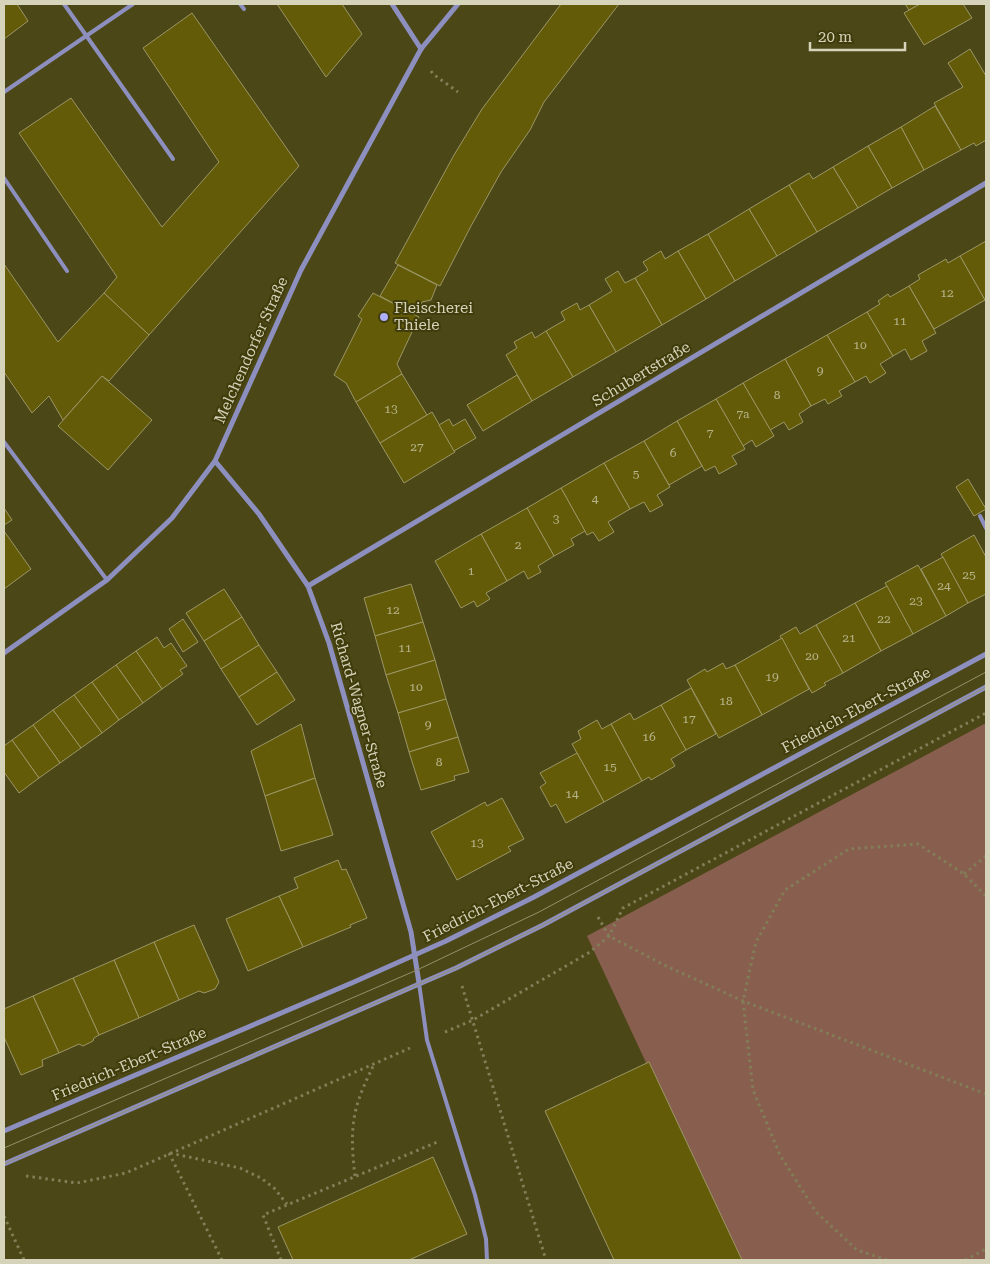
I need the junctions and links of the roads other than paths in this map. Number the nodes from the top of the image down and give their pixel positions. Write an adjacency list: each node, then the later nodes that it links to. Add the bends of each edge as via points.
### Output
1 (64, 4): 7 (lane)
2 (133, 4): 7 (lane)
3 (240, 4): 6 (lane)
4 (392, 4): 8 (street)
5 (458, 4): 8 (street, Melchendorfer Straße)
6 (244, 9)
7 (86, 36): 9 (lane); 10 (lane)
8 (421, 50): 15 (street, Melchendorfer Straße, via 301,270)
9 (4, 92)
10 (173, 159)
11 (4, 178): 13 (lane)
12 (986, 183): 19 (street, Schubertstraße)
13 (68, 271)
14 (4, 442): 18 (lane)
15 (215, 461): 18 (street, Melchendorfer Straße, via 172,518); 19 (street, Richard-Wagner-Straße, via 259,514)
16 (980, 516): 17 (lane)
17 (986, 528)
18 (107, 580): 20 (street, Melchendorfer Straße)
19 (308, 586): 23 (street, Richard-Wagner-Straße, via 332,652)
20 (4, 653)
21 (986, 654): 23 (street, Friedrich-Ebert-Straße, via 534,897)
22 (986, 687): 24 (street, via 543,925)
23 (416, 955): 24 (street, Richard-Wagner-Straße); 25 (street, Friedrich-Ebert-Straße)
24 (419, 983): 26 (street); 27 (lane, via 427,1040 486,1238)
25 (4, 1131)
26 (4, 1164)
27 (487, 1260)

